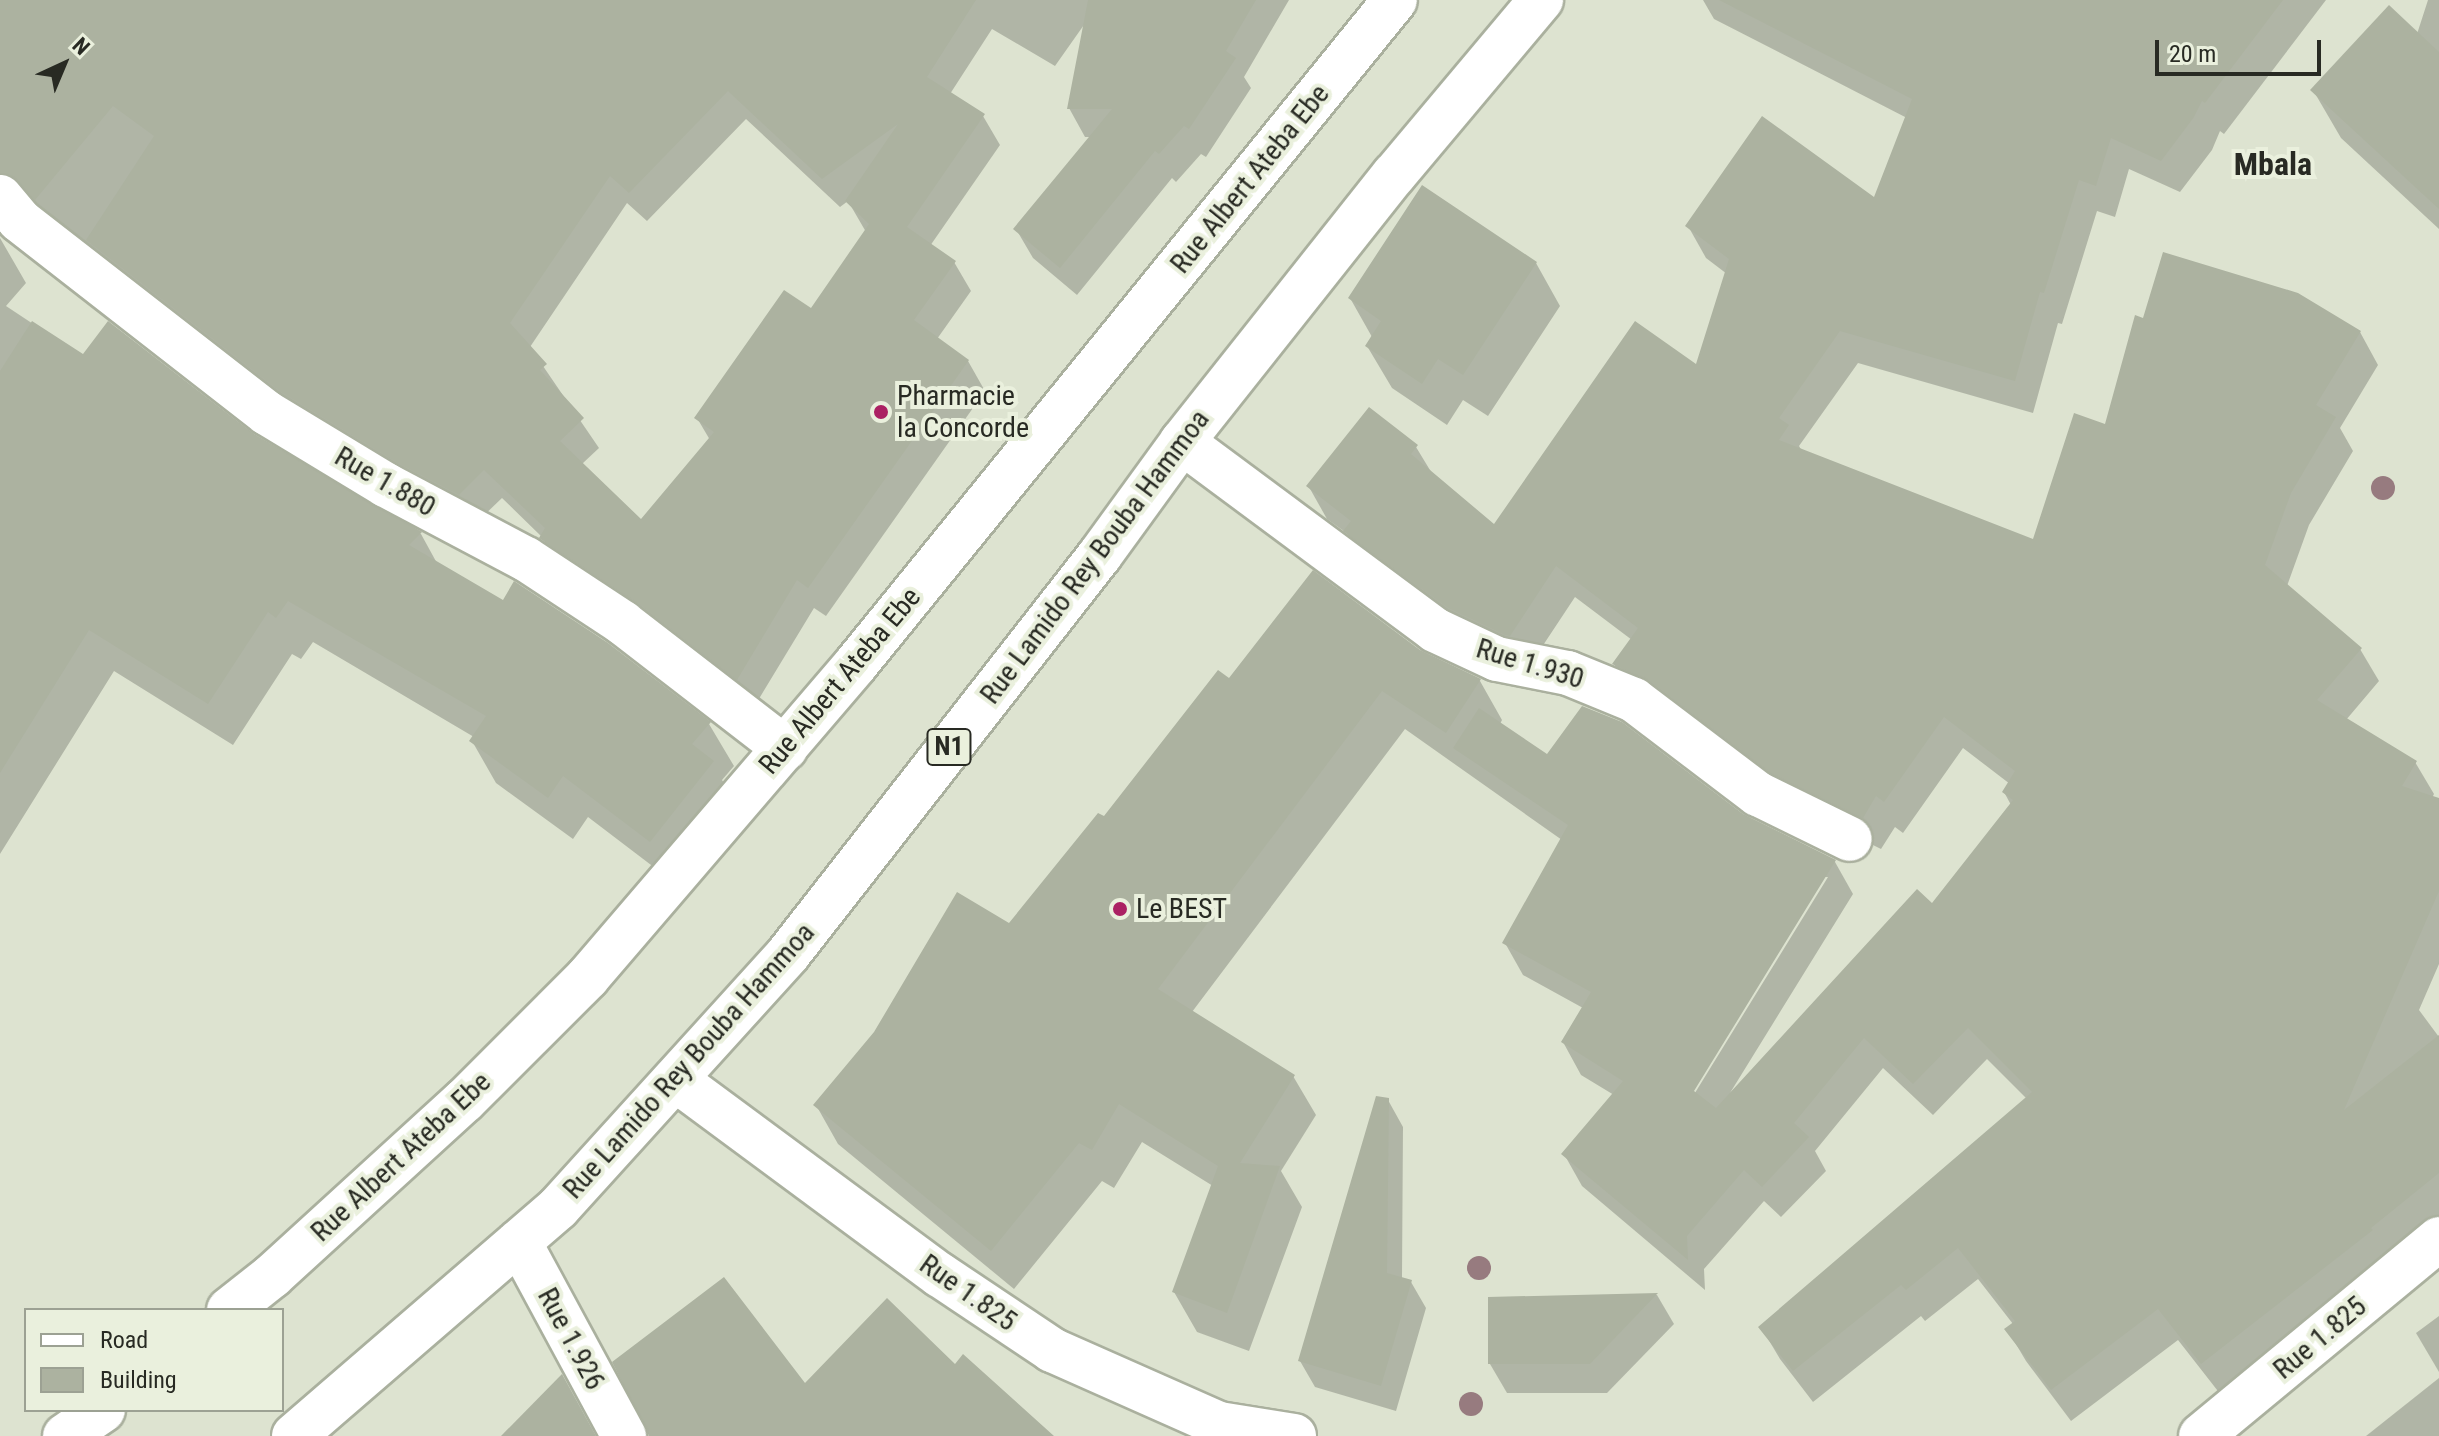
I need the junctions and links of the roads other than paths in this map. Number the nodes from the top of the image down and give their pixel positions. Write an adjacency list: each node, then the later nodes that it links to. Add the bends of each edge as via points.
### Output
1 (1395, 0): 5 (main road, Rue Albert Ateba Ebe)
2 (1541, 0): 4 (main road, Rue Lamido Rey Bouba Hammoa / N1)
3 (0, 197): 5 (main road, Rue 1.880, via 19,220 267,413 386,485 526,559 623,623)
4 (1182, 442): 6 (main road, Rue 1.930, via 1435,630 1497,659 1568,673 1634,700 1758,794); 7 (main road, Rue Lamido Rey Bouba Hammoa / N1, via 789,953)
5 (785, 748): 10 (main road, Rue Albert Ateba Ebe, via 587,978 465,1100)
6 (1850, 839)
7 (676, 1080): 9 (main road, Rue Lamido Rey Bouba Hammoa / N1, via 558,1208); 12 (main road, Rue 1.825, via 940,1275 1052,1350)
8 (2439, 1239): 17 (main road, Rue 1.825)
9 (519, 1242): 14 (main road, Rue Lamido Rey Bouba Hammoa / N1); 15 (main road, Rue 1.926)
10 (232, 1308)
11 (100, 1412): 13 (main road)
12 (1231, 1430): 16 (main road, Rue 1.825)
13 (65, 1436)
14 (294, 1436)
15 (624, 1436)
16 (1294, 1436)
17 (2201, 1436)

